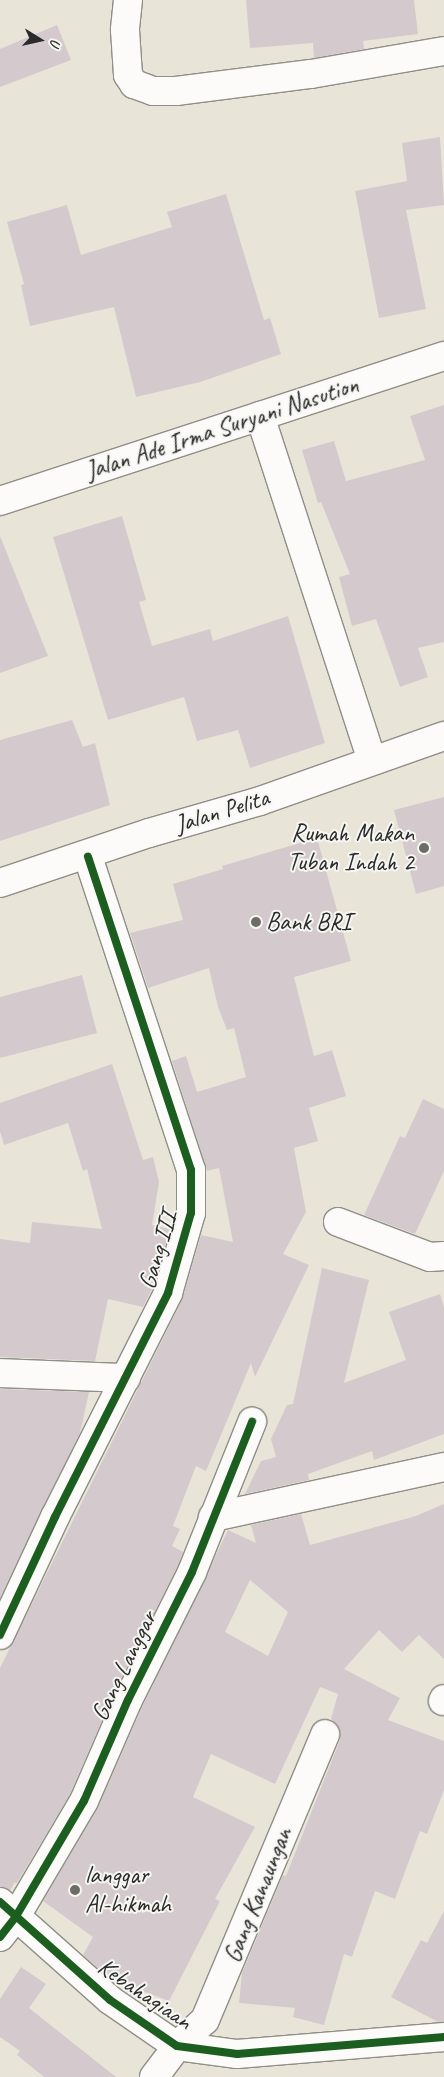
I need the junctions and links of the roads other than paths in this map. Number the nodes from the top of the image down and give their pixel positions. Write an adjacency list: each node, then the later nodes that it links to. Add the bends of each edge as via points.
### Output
1 (128, 0): 2 (street, via 125,30 128,75 134,84 153,91 311,74)
2 (444, 51)
3 (444, 356): 4 (street, Jalan Ade Irma Suryani Nasution)
4 (260, 416): 5 (street, Jalan Ade Irma Suryani Nasution); 7 (street)
5 (0, 501)
6 (444, 736): 7 (street, Jalan Pelita)
7 (372, 760): 8 (street, Jalan Pelita, via 260,801 149,833)
8 (88, 856): 9 (street, Jalan Pelita); 13 (street, Gang III, via 191,1170 194,1189 183,1248 168,1293)
9 (0, 883)
10 (338, 1222): 11 (street, via 430,1257)
11 (444, 1256)
12 (0, 1373): 13 (street)
13 (126, 1378): 17 (street, Gang III)
14 (252, 1422): 16 (street, Gang Langgar)
15 (444, 1467): 16 (street)
16 (213, 1517): 19 (street, Gang Langgar, via 192,1572 128,1700 84,1801)
17 (0, 1635)
18 (325, 1734): 21 (street, Gang Kanaungan, via 205,2020)
19 (5, 1919): 21 (street, Kebahagiaan, via 110,2000)
20 (444, 2037): 22 (street, Kebahagiaan)
21 (178, 2046): 22 (street, Kebahagiaan); 23 (street, Gang Kanaungan)
22 (233, 2065)
23 (154, 2077)

